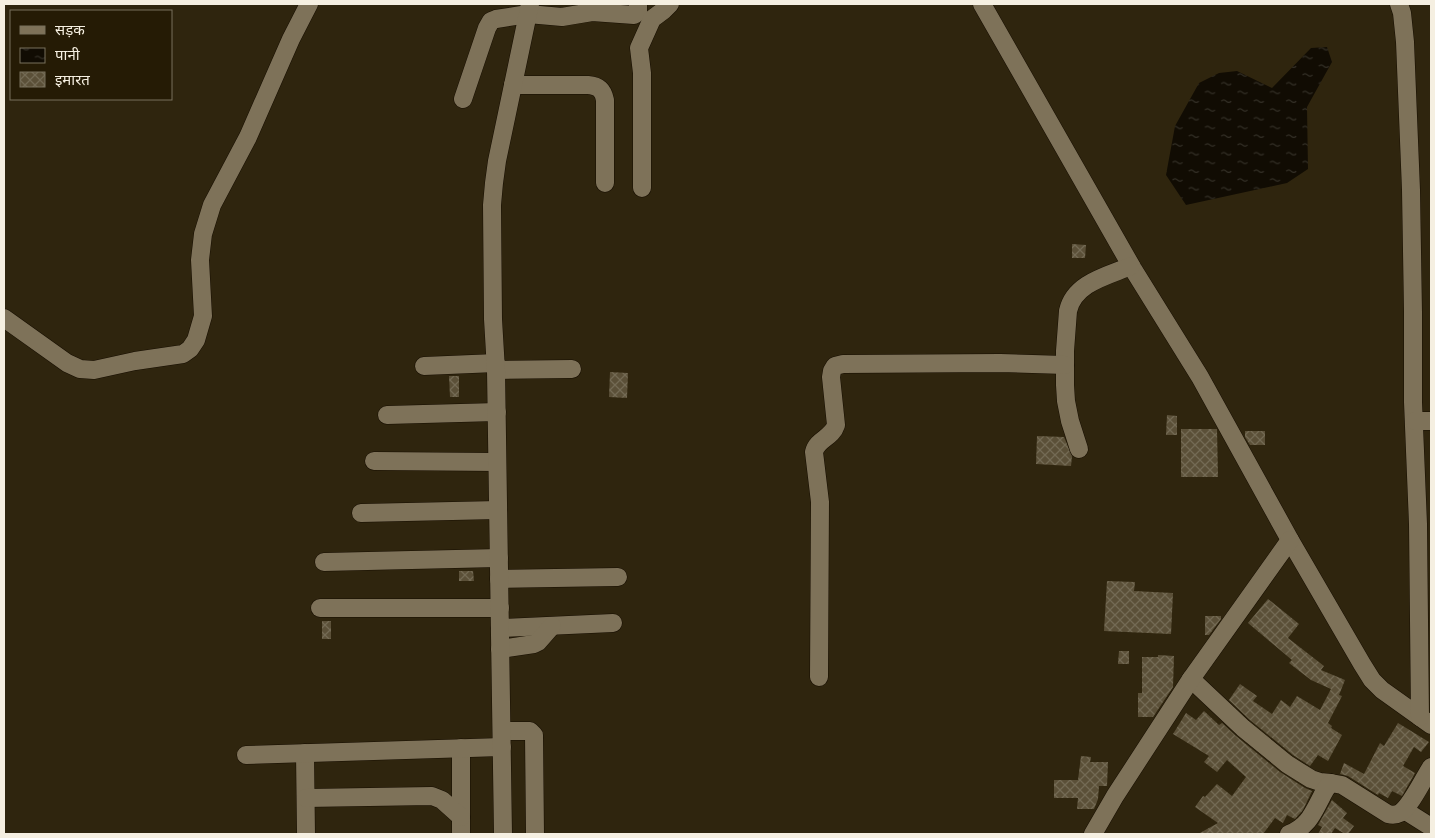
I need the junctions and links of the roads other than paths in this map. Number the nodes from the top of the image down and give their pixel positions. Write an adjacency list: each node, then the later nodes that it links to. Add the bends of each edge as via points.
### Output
1 (309, 4): 12 (street, via 248,137 212,206 200,260 202,316 196,340 190,349 183,354 94,370 80,369 66,363)
2 (638, 4): 6 (street, via 638,12 634,15 592,12 562,17)
3 (670, 4): 10 (street, via 652,19 639,48)
4 (982, 4): 11 (street)
5 (1399, 4): 19 (street, via 1405,42)
6 (529, 9): 7 (street); 8 (street, via 489,24)
7 (513, 85): 9 (street, via 595,85 600,88 604,100); 15 (street, via 497,161 492,205)
8 (463, 100)
9 (605, 183)
10 (642, 188)
11 (1131, 266): 13 (street, via 1090,283 1074,295 1068,311); 25 (street, via 1200,377)
12 (4, 318)
13 (1065, 365): 20 (street, via 1067,411); 37 (street, via 835,366 830,377 836,425 833,432 815,446 814,452 820,502)
14 (424, 366): 15 (street)
15 (496, 367): 16 (street); 17 (street)
16 (572, 369)
17 (496, 412): 18 (street); 22 (street)
18 (386, 415)
19 (1423, 421): 26 (street)
20 (1079, 449)
21 (374, 461): 22 (street)
22 (497, 462): 23 (street)
23 (498, 510): 24 (street); 27 (street)
24 (361, 513)
25 (1290, 540): 38 (street); 39 (street, via 1372,680)
26 (1425, 547): 39 (street)
27 (499, 558): 28 (street); 30 (street)
28 (324, 562)
29 (618, 577): 30 (street)
30 (499, 579): 32 (street)
31 (320, 608): 32 (street)
32 (500, 608): 35 (street)
33 (613, 623): 34 (street)
34 (552, 626): 35 (street); 36 (street, via 534,644)
35 (500, 628): 36 (street)
36 (500, 649): 40 (street)
37 (819, 677)
38 (1191, 679): 45 (street, via 1287,764 1311,779); 51 (street, via 1115,796)
39 (1426, 721)
40 (502, 739): 41 (street); 53 (street); 54 (street, via 528,731 534,735)
41 (461, 748): 42 (street); 48 (street)
42 (305, 753): 43 (street); 46 (street)
43 (246, 754)
44 (1431, 767): 47 (street)
45 (1331, 783): 47 (street, via 1342,785 1388,814 1396,815); 50 (street)
46 (306, 798): 48 (street, via 432,796 442,800); 52 (street)
47 (1404, 810): 49 (street)
48 (461, 826)
49 (1431, 826)
50 (1298, 832)
51 (1096, 833)
52 (306, 834)
53 (503, 834)
54 (535, 834)

